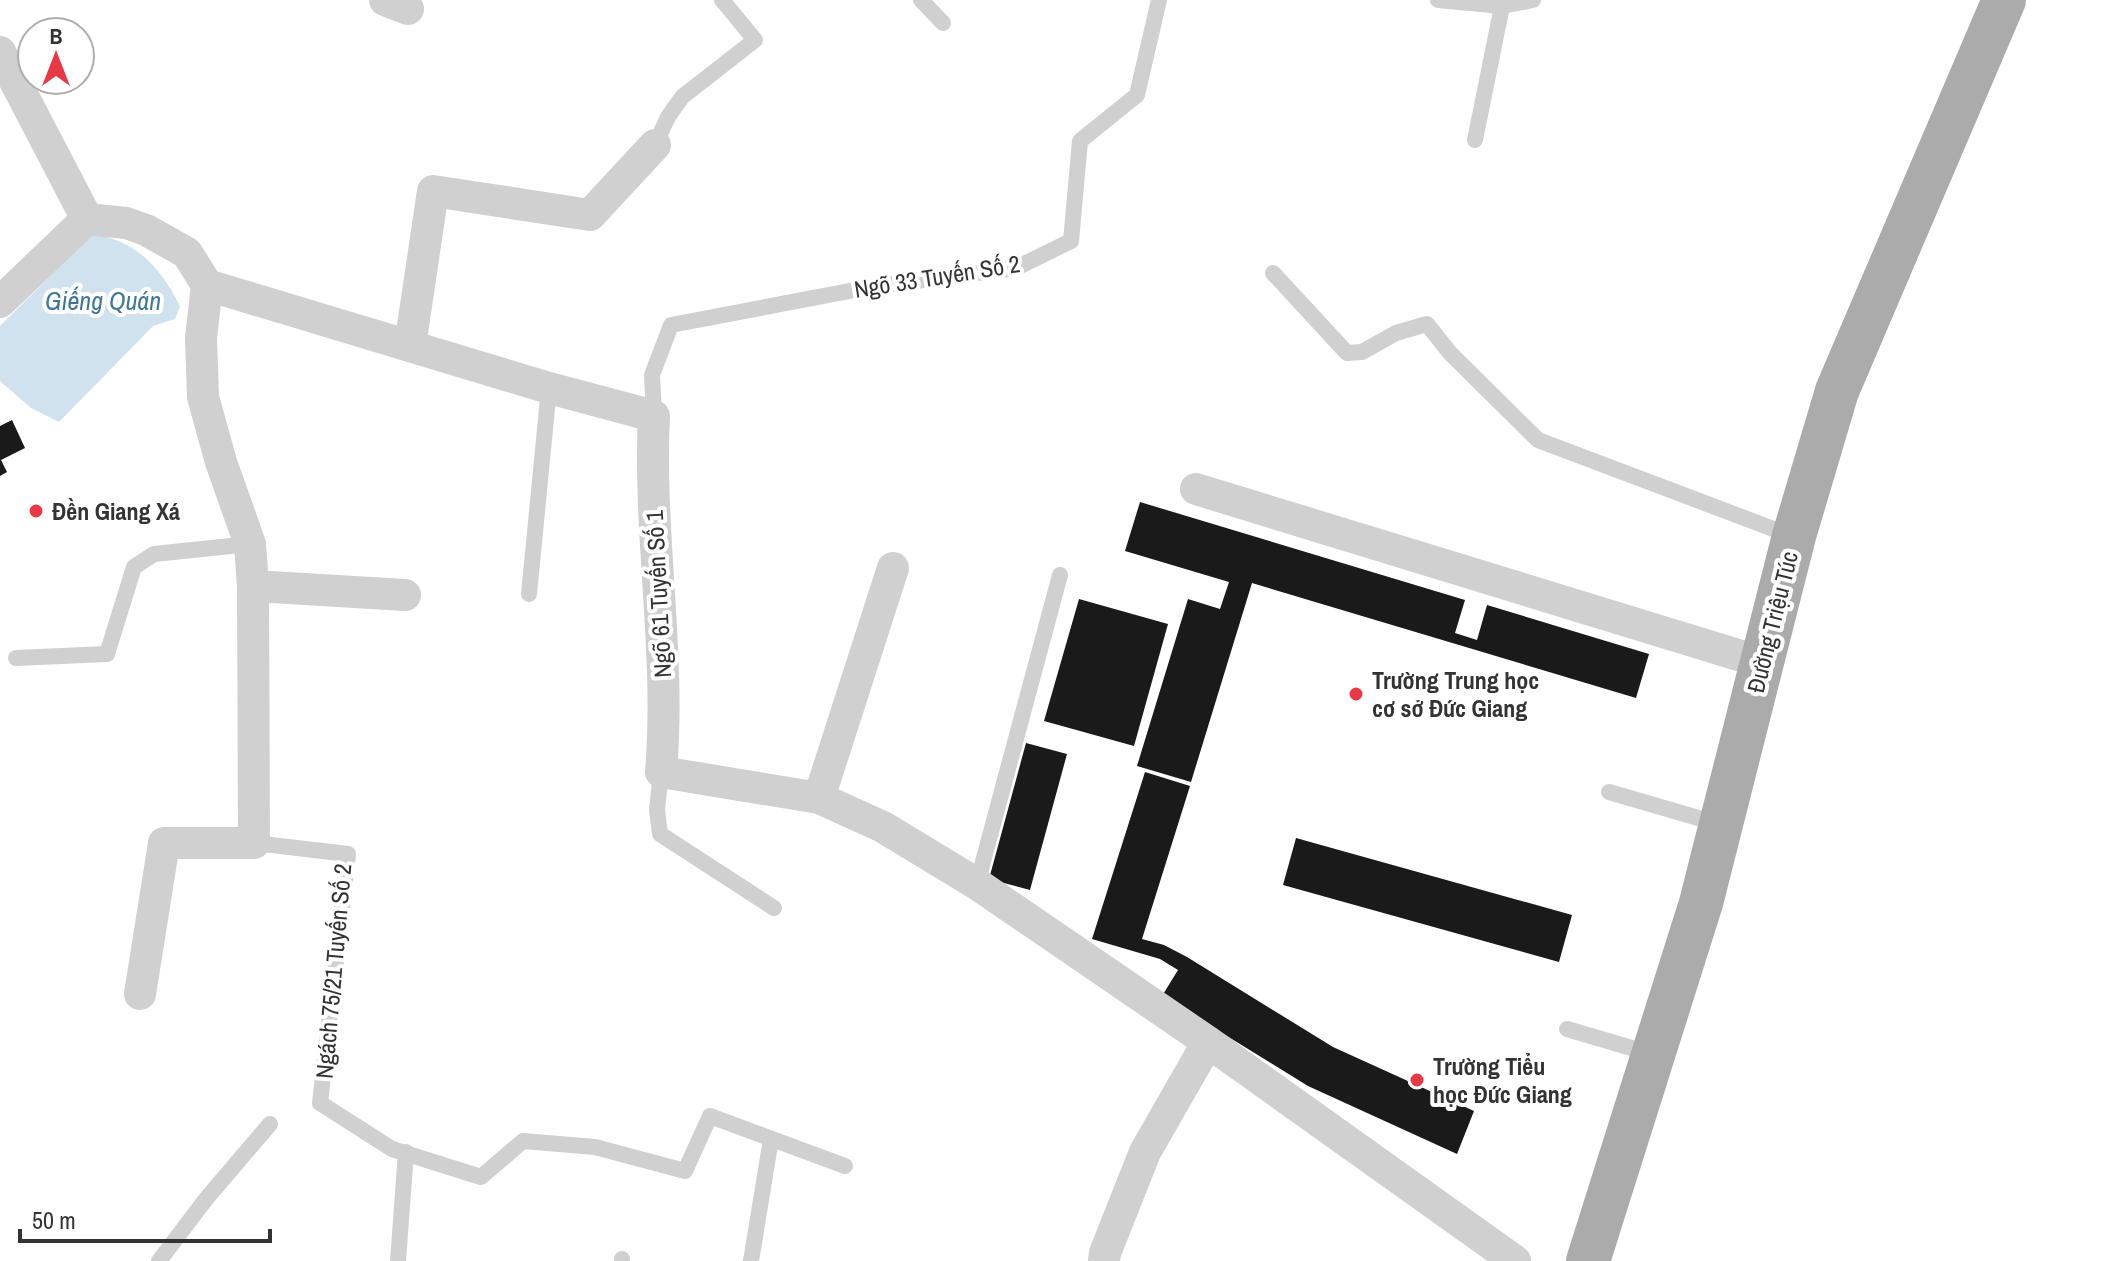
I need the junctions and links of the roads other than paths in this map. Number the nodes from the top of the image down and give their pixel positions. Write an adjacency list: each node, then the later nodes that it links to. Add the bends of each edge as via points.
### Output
1 (722, 0): 11 (lane, via 755,40 682,97)
2 (921, 0): 8 (lane)
3 (1159, 0): 18 (lane, Ngõ 33 Tuyến Số 2, via 1137,95 1080,141 1071,241 1016,268 876,286 671,325 652,375)
4 (1438, 0): 7 (lane)
5 (1533, 0): 7 (lane)
6 (2004, 0): 20 (main road, Đường Triệu Túc, via 1837,391)
7 (1502, 6): 10 (lane)
8 (943, 23)
9 (0, 52): 12 (street)
10 (1475, 140)
11 (655, 145): 16 (street, via 590,215 433,191)
12 (87, 219): 14 (street, via 146,230 187,253); 15 (street)
13 (1273, 273): 20 (lane, via 1347,353 1362,352 1427,324 1538,440)
14 (207, 285): 16 (street); 21 (street, via 201,338 203,397)
15 (0, 302)
16 (410, 346): 17 (street)
17 (549, 388): 18 (street); 25 (lane)
18 (654, 416): 29 (street, Ngõ 61 Tuyến Số 1, via 651,470 660,617)
19 (1196, 489): 28 (street)
20 (1794, 536): 28 (main road, Đường Triệu Túc)
21 (250, 544): 24 (street); 27 (lane, via 154,554 134,567 107,654)
22 (893, 568): 31 (street)
23 (1060, 575): 34 (lane)
24 (253, 586): 26 (street); 33 (street)
25 (529, 594)
26 (405, 595)
27 (16, 658)
28 (1761, 662): 32 (main road, Đường Triệu Túc)
29 (661, 772): 31 (street); 35 (lane, via 660,834)
30 (1609, 792): 32 (lane)
31 (819, 798): 34 (street, via 883,827)
32 (1721, 824): 39 (main road, Đường Triệu Túc)
33 (254, 843): 36 (street, via 164,843); 42 (lane, Ngách 75/21 Tuyến Số 2, via 348,854 320,1103 392,1149)
34 (977, 884): 38 (street)
35 (774, 908)
36 (140, 994)
37 (1567, 1029): 39 (lane)
38 (1208, 1042): 47 (street, via 1145,1152); 48 (street)
39 (1653, 1055): 49 (main road, Đường Triệu Túc)
40 (270, 1124): 44 (lane)
41 (771, 1139): 42 (lane, Ngách 75/21 Tuyến Số 2, via 710,1116 685,1171 595,1147 523,1141 481,1177); 43 (lane, Ngách 75/21 Tuyến Số 2); 46 (lane)
42 (406, 1152): 45 (lane)
43 (845, 1166)
44 (159, 1261)
45 (398, 1261)
46 (751, 1261)
47 (1104, 1261)
48 (1515, 1261)
49 (1588, 1261)

